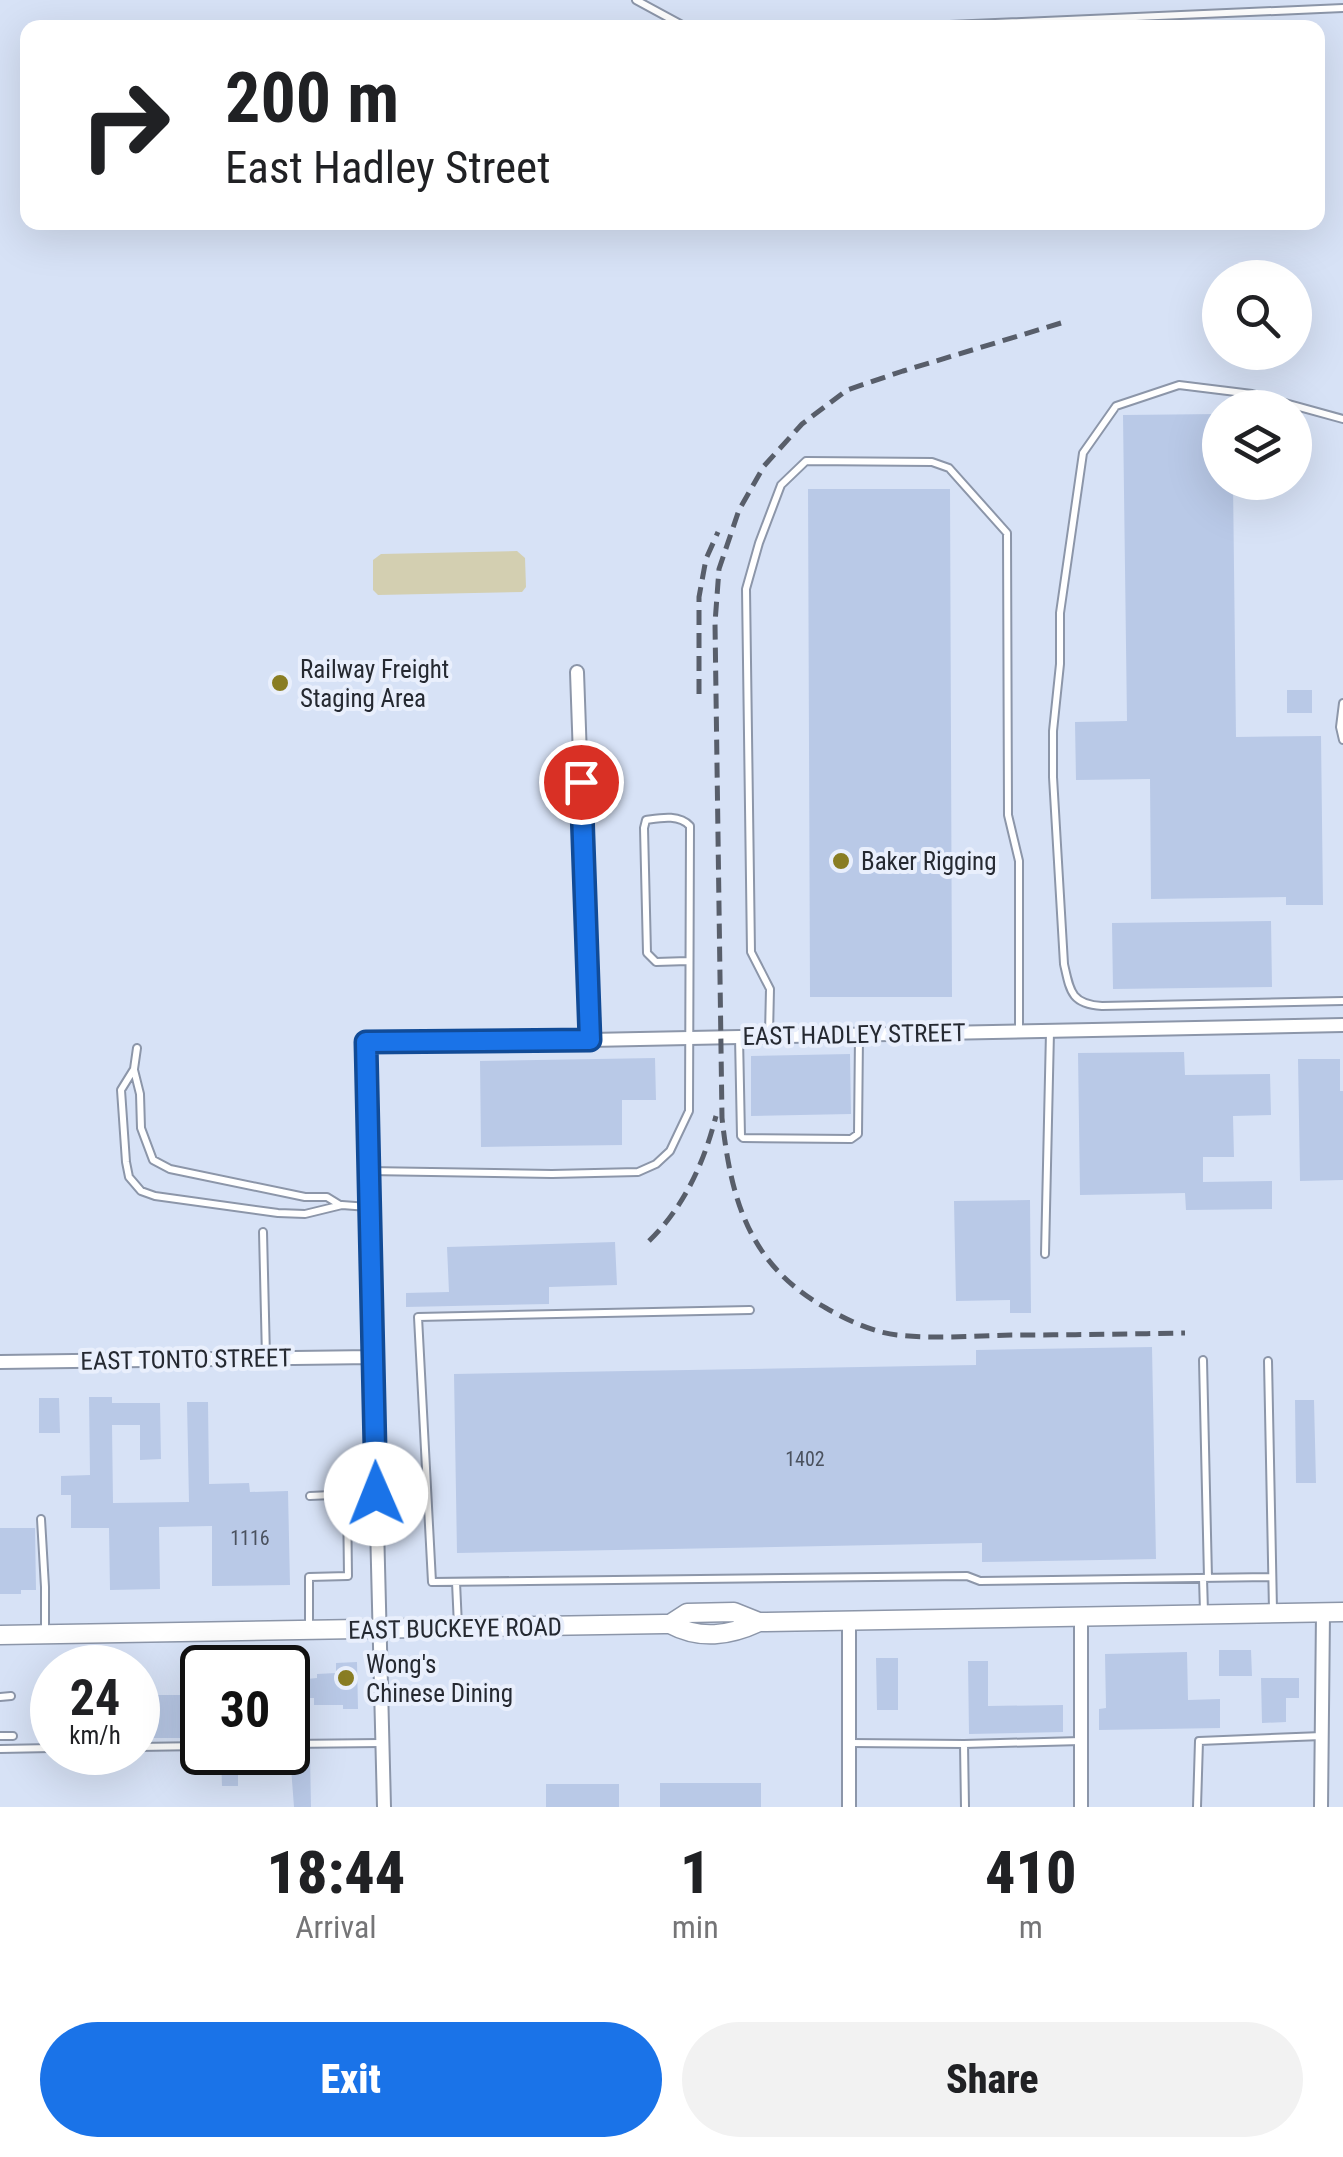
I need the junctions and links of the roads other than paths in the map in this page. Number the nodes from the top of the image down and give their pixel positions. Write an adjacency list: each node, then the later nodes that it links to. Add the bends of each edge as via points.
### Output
1 (636, 0): 3 (lane)
2 (1343, 8): 4 (lane)
3 (673, 20)
4 (1065, 20)
5 (1343, 419): 10 (lane, via 1252,394 1179,384 1116,406 1083,453 1060,613 1053,731 1064,964 1078,1001)
6 (577, 672): 18 (street)
7 (1343, 703): 8 (lane)
8 (1343, 740)
9 (688, 962): 9 (lane, via 690,826 664,817 646,820 647,953 656,962); 17 (lane)
10 (1343, 1001)
11 (1343, 1025): 12 (street, EAST HADLEY STREET)
12 (1050, 1030): 13 (street, EAST HADLEY STREET); 25 (lane)
13 (1019, 1031): 14 (street, EAST HADLEY STREET); 15 (lane, via 1019,860 1008,816 1007,532 949,468 932,462 806,461 781,485 746,588 751,952 770,989)
14 (859, 1034): 15 (street, EAST HADLEY STREET); 16 (lane, via 858,1134 852,1139 743,1138)
15 (769, 1035): 16 (street, EAST HADLEY STREET)
16 (738, 1036): 17 (street, EAST HADLEY STREET)
17 (689, 1037): 18 (street, EAST HADLEY STREET); 21 (lane, via 688,1111 670,1151 638,1172)
18 (590, 1040): 21 (street, EAST HADLEY STREET, via 366,1042)
19 (137, 1048): 20 (lane)
20 (134, 1070): 22 (lane, via 141,1128 153,1160); 22 (lane, via 121,1090 122,1132 129,1177 141,1191 278,1213)
21 (368, 1171): 23 (street)
22 (342, 1205): 23 (lane)
23 (369, 1207): 27 (street)
24 (263, 1232): 28 (lane)
25 (1045, 1254)
26 (750, 1310): 38 (lane, via 418,1317 432,1582)
27 (373, 1356): 28 (street, EAST TONTO STREET); 33 (street)
28 (266, 1358): 31 (street, EAST TONTO STREET)
29 (1203, 1360): 37 (lane)
30 (1268, 1361): 36 (lane)
31 (0, 1362)
32 (348, 1494): 33 (lane); 34 (lane); 47 (lane, via 348,1576 309,1578)
33 (376, 1494): 46 (street)
34 (310, 1496)
35 (42, 1518): 48 (lane)
36 (1272, 1577): 37 (lane); 41 (lane)
37 (1206, 1578): 38 (lane); 42 (lane)
38 (456, 1582): 45 (lane)
39 (1343, 1612): 40 (main road, EAST BUCKEYE ROAD)
40 (1323, 1613): 41 (main road, EAST BUCKEYE ROAD); 54 (street)
41 (1273, 1614): 42 (main road, EAST BUCKEYE ROAD)
42 (1204, 1615): 43 (main road, EAST BUCKEYE ROAD)
43 (1081, 1618): 44 (main road, EAST BUCKEYE ROAD); 55 (street)
44 (849, 1621): 45 (main road, EAST BUCKEYE ROAD, via 760,1622 734,1634 688,1634 670,1624); 57 (street)
45 (458, 1628): 46 (main road, EAST BUCKEYE ROAD)
46 (379, 1629): 47 (main road, EAST BUCKEYE ROAD); 56 (street)
47 (309, 1630): 48 (main road, EAST BUCKEYE ROAD)
48 (45, 1634): 49 (main road, EAST BUCKEYE ROAD)
49 (0, 1635)
50 (12, 1696): 51 (lane)
51 (0, 1697)
52 (0, 1736): 53 (lane)
53 (13, 1736)
54 (1322, 1736): 66 (lane, via 1199,1741); 67 (street)
55 (1081, 1741): 59 (lane); 65 (street)
56 (382, 1743): 58 (lane); 62 (street)
57 (850, 1743): 59 (lane); 63 (street)
58 (310, 1744)
59 (964, 1744): 64 (lane)
60 (30, 1748): 61 (lane)
61 (0, 1749)
62 (384, 1807)
63 (850, 1807)
64 (965, 1807)
65 (1082, 1807)
66 (1198, 1807)
67 (1321, 1807)

